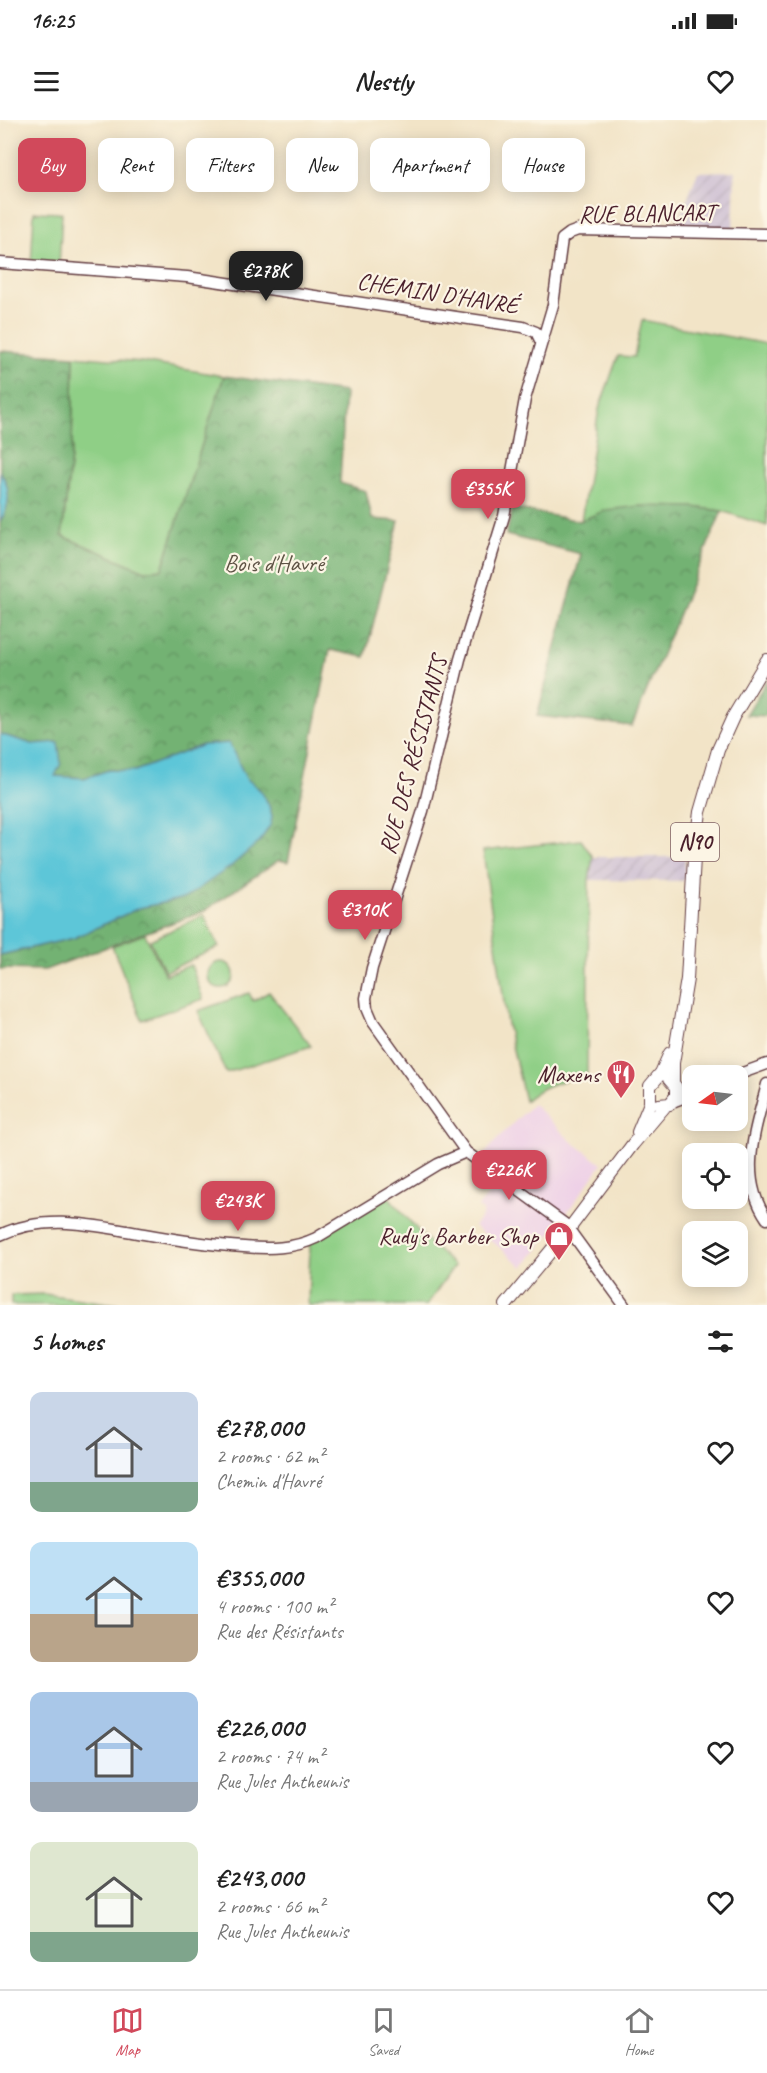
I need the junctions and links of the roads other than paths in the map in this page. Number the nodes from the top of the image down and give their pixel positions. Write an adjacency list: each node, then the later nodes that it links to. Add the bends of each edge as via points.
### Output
1 (767, 234): 3 (street, RUE BLANCART, via 578,230 570,233 562,239 554,305)
2 (0, 263): 3 (street, CHEMIN D'HAVRÉ, via 133,272 260,287 523,327 536,332)
3 (541, 342): 16 (street, RUE DES RÉSISTANTS, via 523,408 504,516 460,659 423,811 372,968 366,998 379,1032)
4 (767, 660): 5 (main road, N90, via 718,750 700,812 693,858 687,979)
5 (676, 1038): 8 (main road, N90); 9 (main road, N90)
6 (767, 1064): 7 (street)
7 (748, 1071)
8 (654, 1081): 9 (main road, via 664,1077); 12 (main road)
9 (674, 1083): 11 (street); 14 (main road, via 677,1094)
10 (767, 1084): 17 (street, via 750,1161 758,1203)
11 (682, 1087)
12 (650, 1096): 14 (main road, via 655,1103); 15 (main road)
13 (682, 1098): 14 (street)
14 (669, 1104): 15 (main road)
15 (633, 1144): 18 (main road)
16 (466, 1152): 18 (street, RUE DES RÉSISTANTS); 19 (street, via 438,1164 316,1238 296,1246 208,1244 70,1222 44,1223)
17 (767, 1219)
18 (569, 1229): 20 (main road); 21 (street, RUE DES RÉSISTANTS)
19 (0, 1235)
20 (506, 1305)
21 (624, 1305)

